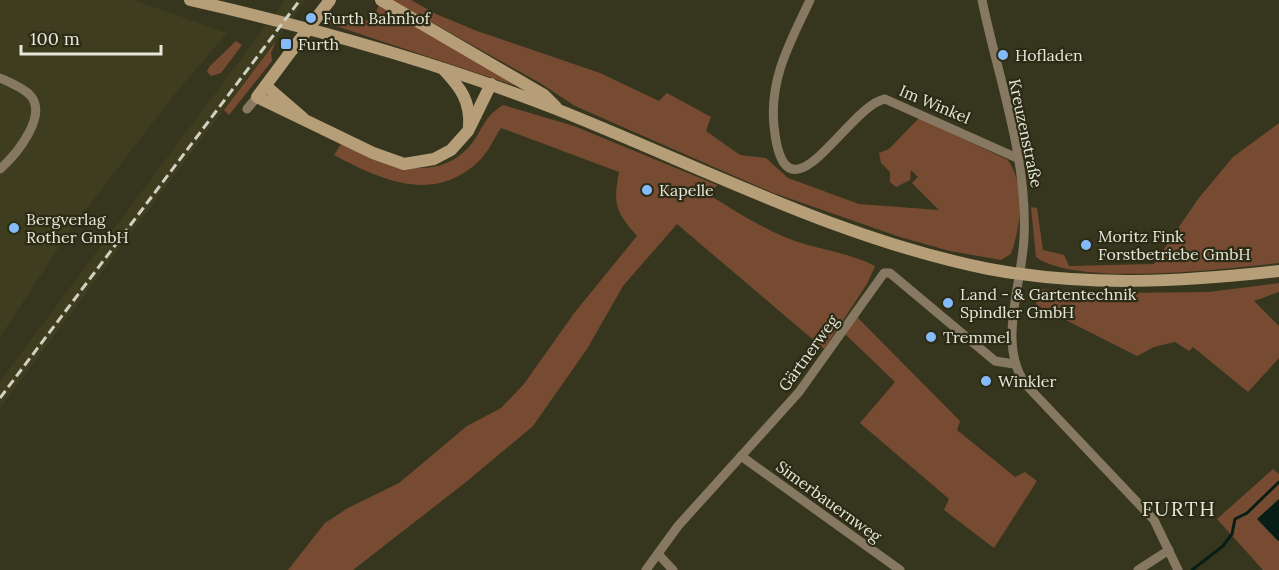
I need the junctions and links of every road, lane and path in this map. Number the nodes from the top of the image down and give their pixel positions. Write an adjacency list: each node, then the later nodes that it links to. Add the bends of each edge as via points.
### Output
1 (189, 0): 6 (main road, via 296,24)
2 (330, 0): 9 (main road, bridge)
3 (381, 0): 12 (main road, via 544,95)
4 (810, 0): 15 (street, Im Winkel, via 775,81 772,111 777,150 788,168 796,170 809,165 872,106 885,99)
5 (982, 0): 15 (street, Kreuzenstraße)
6 (442, 68): 8 (main road); 14 (main road, via 462,90 467,102)
7 (0, 78): 16 (street, via 30,94 36,105 36,117 30,131)
8 (491, 84): 12 (main road); 14 (main road)
9 (266, 86): 10 (main road); 13 (main road)
10 (257, 97): 11 (street); 13 (main road)
11 (247, 109)
12 (559, 110): 18 (main road, via 769,199 850,228 947,260)
13 (303, 118): 14 (main road, via 404,164 434,159 452,150)
14 (468, 131)
15 (1019, 159): 18 (street, Kreuzenstraße, via 1025,214)
16 (0, 169)
17 (1279, 271): 18 (main road, via 1195,280 1122,282)
18 (1021, 274): 19 (street, Kreuzenstraße, via 1012,343)
19 (1014, 364): 20 (street, Gärtnerweg, via 996,361 890,273 884,273 799,392); 21 (street, via 1029,388 1154,519)
20 (741, 456): 22 (street, Gärtnerweg); 25 (street, Simerbauernweg)
21 (1169, 550): 26 (street); 27 (street)
22 (658, 554): 23 (street, Gärtnerweg); 24 (street)
23 (646, 570)
24 (673, 570)
25 (900, 570)
26 (1138, 570)
27 (1178, 570)

